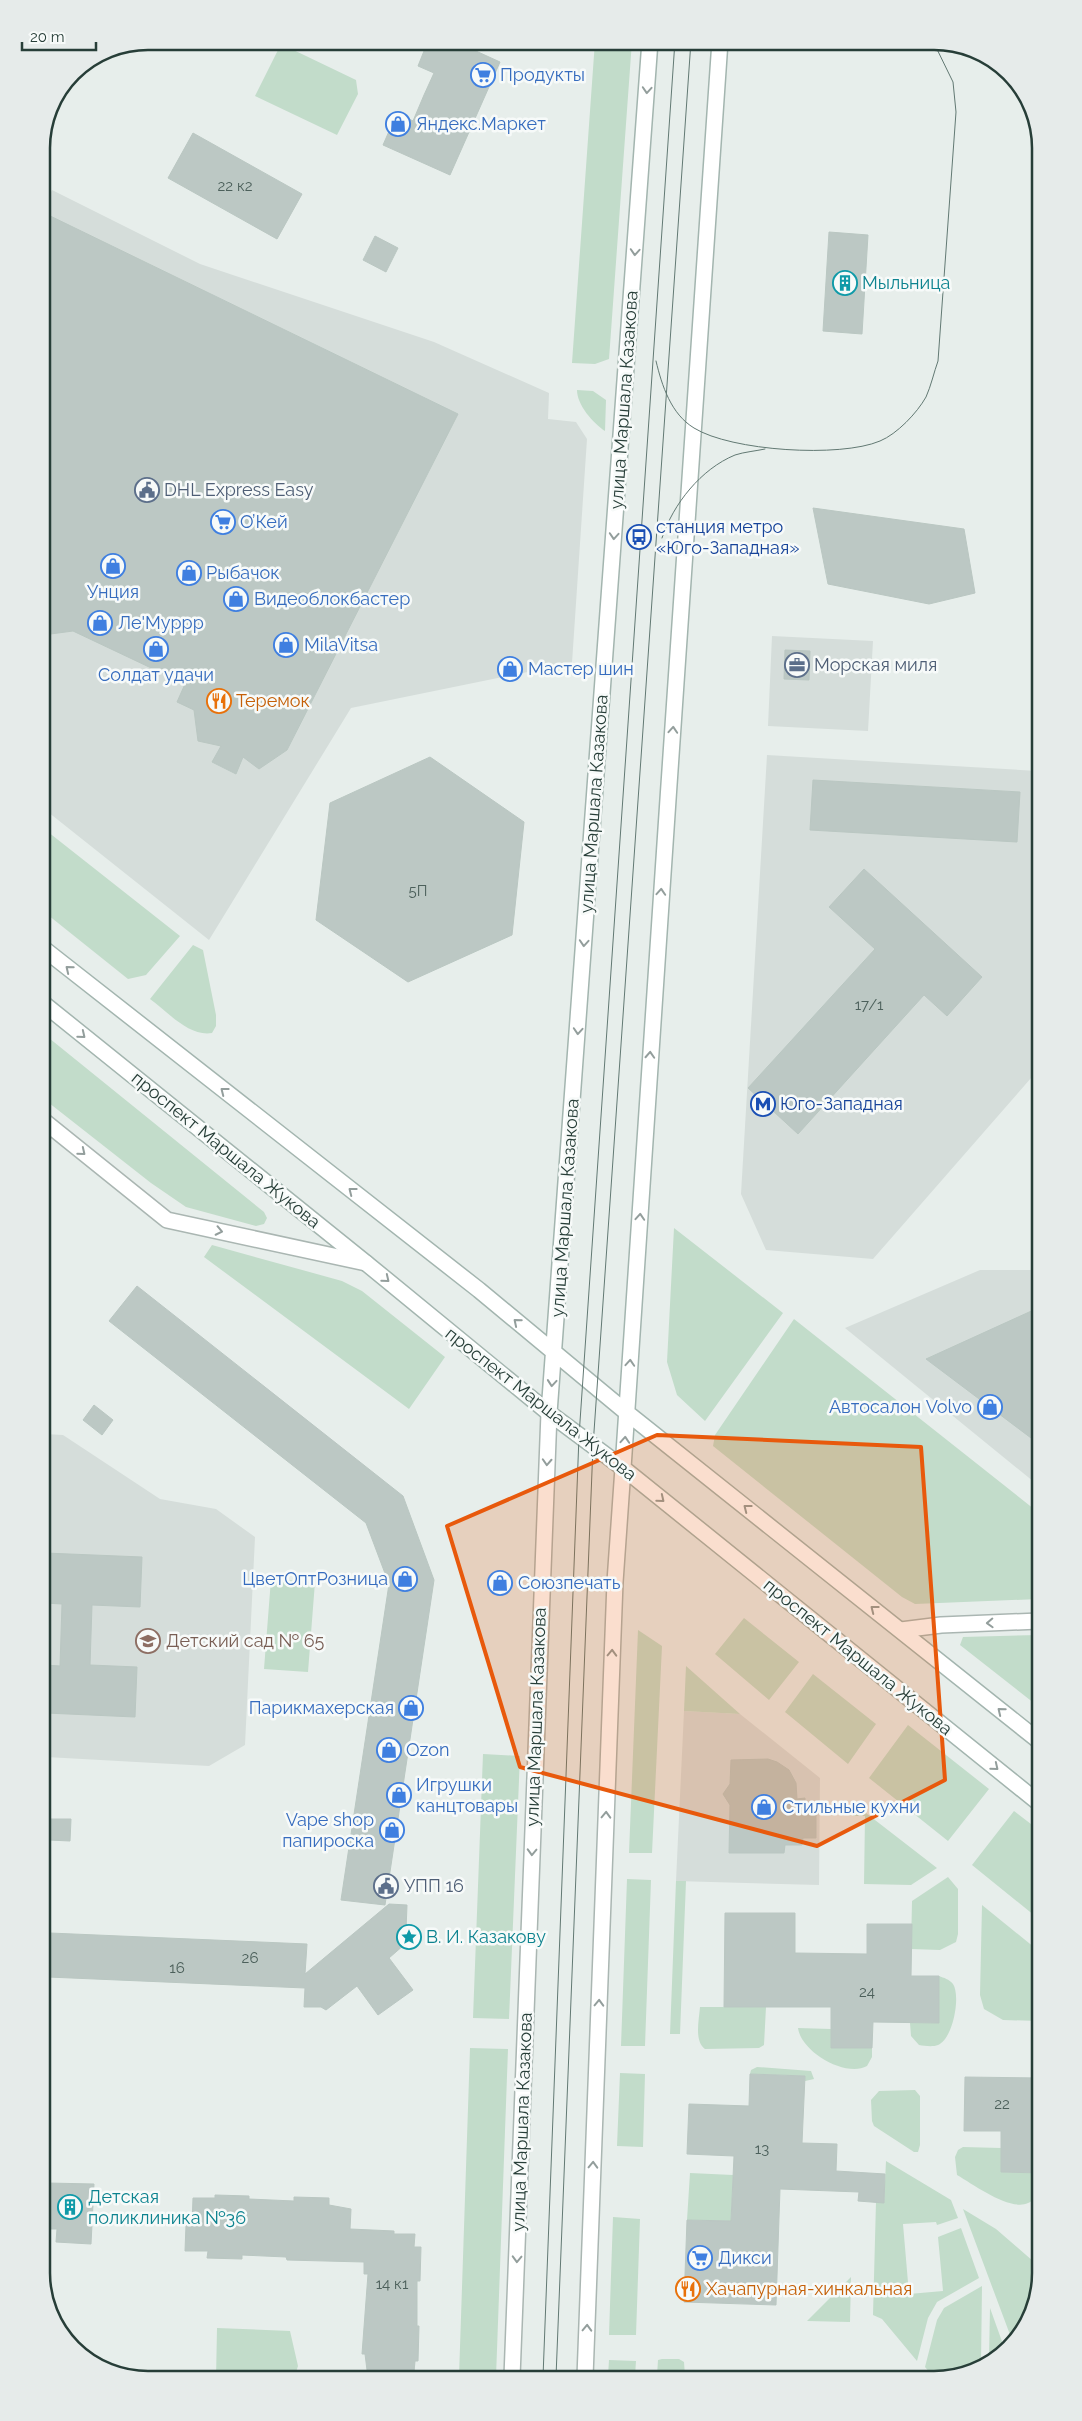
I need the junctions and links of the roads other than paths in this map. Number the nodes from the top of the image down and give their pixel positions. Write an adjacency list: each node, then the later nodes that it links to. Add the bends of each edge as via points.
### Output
1 (649, 50): 7 (main road, улица Маршала Казакова, one-way to 7)
2 (719, 50): 8 (main road, one-way to 2)
3 (50, 953): 7 (main road, one-way to 3, via 464,1278)
4 (50, 1009): 6 (main road, проспект Маршала Жукова, one-way to 6)
5 (50, 1126): 6 (main road, one-way to 6, via 167,1220)
6 (366, 1263): 9 (main road, проспект Маршала Жукова, one-way to 9)
7 (554, 1353): 8 (main road); 9 (main road, улица Маршала Казакова, one-way to 9)
8 (626, 1412): 10 (main road, one-way to 8); 12 (main road, one-way to 8)
9 (549, 1414): 10 (main road, проспект Маршала Жукова); 15 (main road, улица Маршала Казакова, one-way to 15)
10 (623, 1468): 14 (main road, проспект Маршала Жукова, one-way to 14); 16 (main road, one-way to 10, via 615,1582)
11 (1032, 1621): 12 (main road, one-way to 12)
12 (900, 1630): 13 (main road, one-way to 12)
13 (1032, 1735)
14 (1032, 1796)
15 (512, 2371)
16 (585, 2371)

